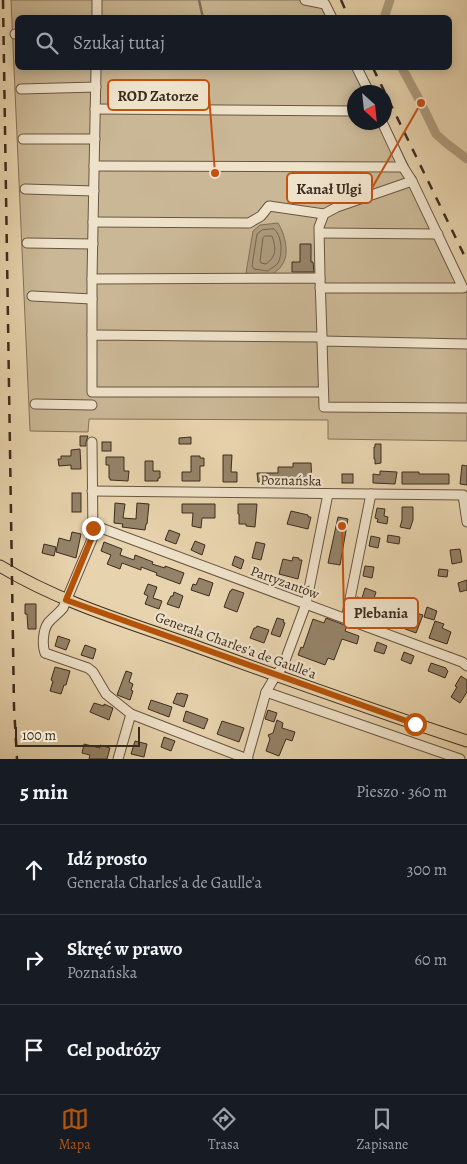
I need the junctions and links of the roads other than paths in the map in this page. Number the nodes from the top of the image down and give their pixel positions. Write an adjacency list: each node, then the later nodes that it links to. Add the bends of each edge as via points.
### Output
1 (97, 0): 4 (street)
2 (305, 0): 3 (street)
3 (325, 2): 5 (street)
4 (97, 15)
5 (331, 15)
6 (96, 70): 10 (street)
7 (358, 70): 8 (street)
8 (366, 85)
9 (20, 88): 10 (street)
10 (96, 88): 11 (street)
11 (95, 109): 12 (street); 15 (street)
12 (347, 111)
13 (386, 130): 17 (street)
14 (24, 139): 15 (street)
15 (95, 139): 16 (street)
16 (94, 166): 17 (street); 20 (street)
17 (403, 167): 18 (street)
18 (412, 181): 21 (street); 24 (street)
19 (25, 189): 20 (street)
20 (94, 191): 22 (street)
21 (324, 214): 22 (street, via 269,206 249,223); 23 (street)
22 (93, 222): 26 (street)
23 (320, 233): 24 (street); 27 (street)
24 (438, 234): 29 (street, via 464,288)
25 (27, 242): 26 (street)
26 (93, 244): 28 (street)
27 (320, 278): 28 (street); 29 (street)
28 (92, 279): 31 (street)
29 (320, 288): 33 (street)
30 (32, 296): 31 (street)
31 (92, 298): 32 (street)
32 (92, 335): 33 (street); 36 (street)
33 (322, 339): 34 (street); 35 (street)
34 (467, 344)
35 (323, 392): 36 (street); 38 (street, via 324,407)
36 (92, 398): 37 (street)
37 (35, 404)
38 (467, 408)
39 (92, 442): 40 (street)
40 (92, 491): 41 (street, Poznańska); 44 (street)
41 (328, 494): 42 (street, Poznańska); 47 (street)
42 (371, 494): 43 (street, Poznańska, via 463,495); 48 (street)
43 (467, 522)
44 (93, 528): 46 (street); 47 (street, Partyzantów, via 101,528)
45 (0, 566): 46 (main road, Generała Charles'a de Gaulle'a)
46 (66, 600): 50 (main road, Generała Charles'a de Gaulle'a); 52 (street, via 63,608 48,623 43,643 45,652 88,668 106,694)
47 (306, 604): 48 (street, Partyzantów); 50 (street, via 283,666)
48 (346, 619): 49 (street, Partyzantów)
49 (467, 666)
50 (276, 676): 51 (street); 53 (main road, Generała Charles'a de Gaulle'a)
51 (266, 692): 55 (street); 56 (street)
52 (131, 714): 54 (street); 55 (street)
53 (467, 741)
54 (118, 759)
55 (247, 759)
56 (460, 759)

